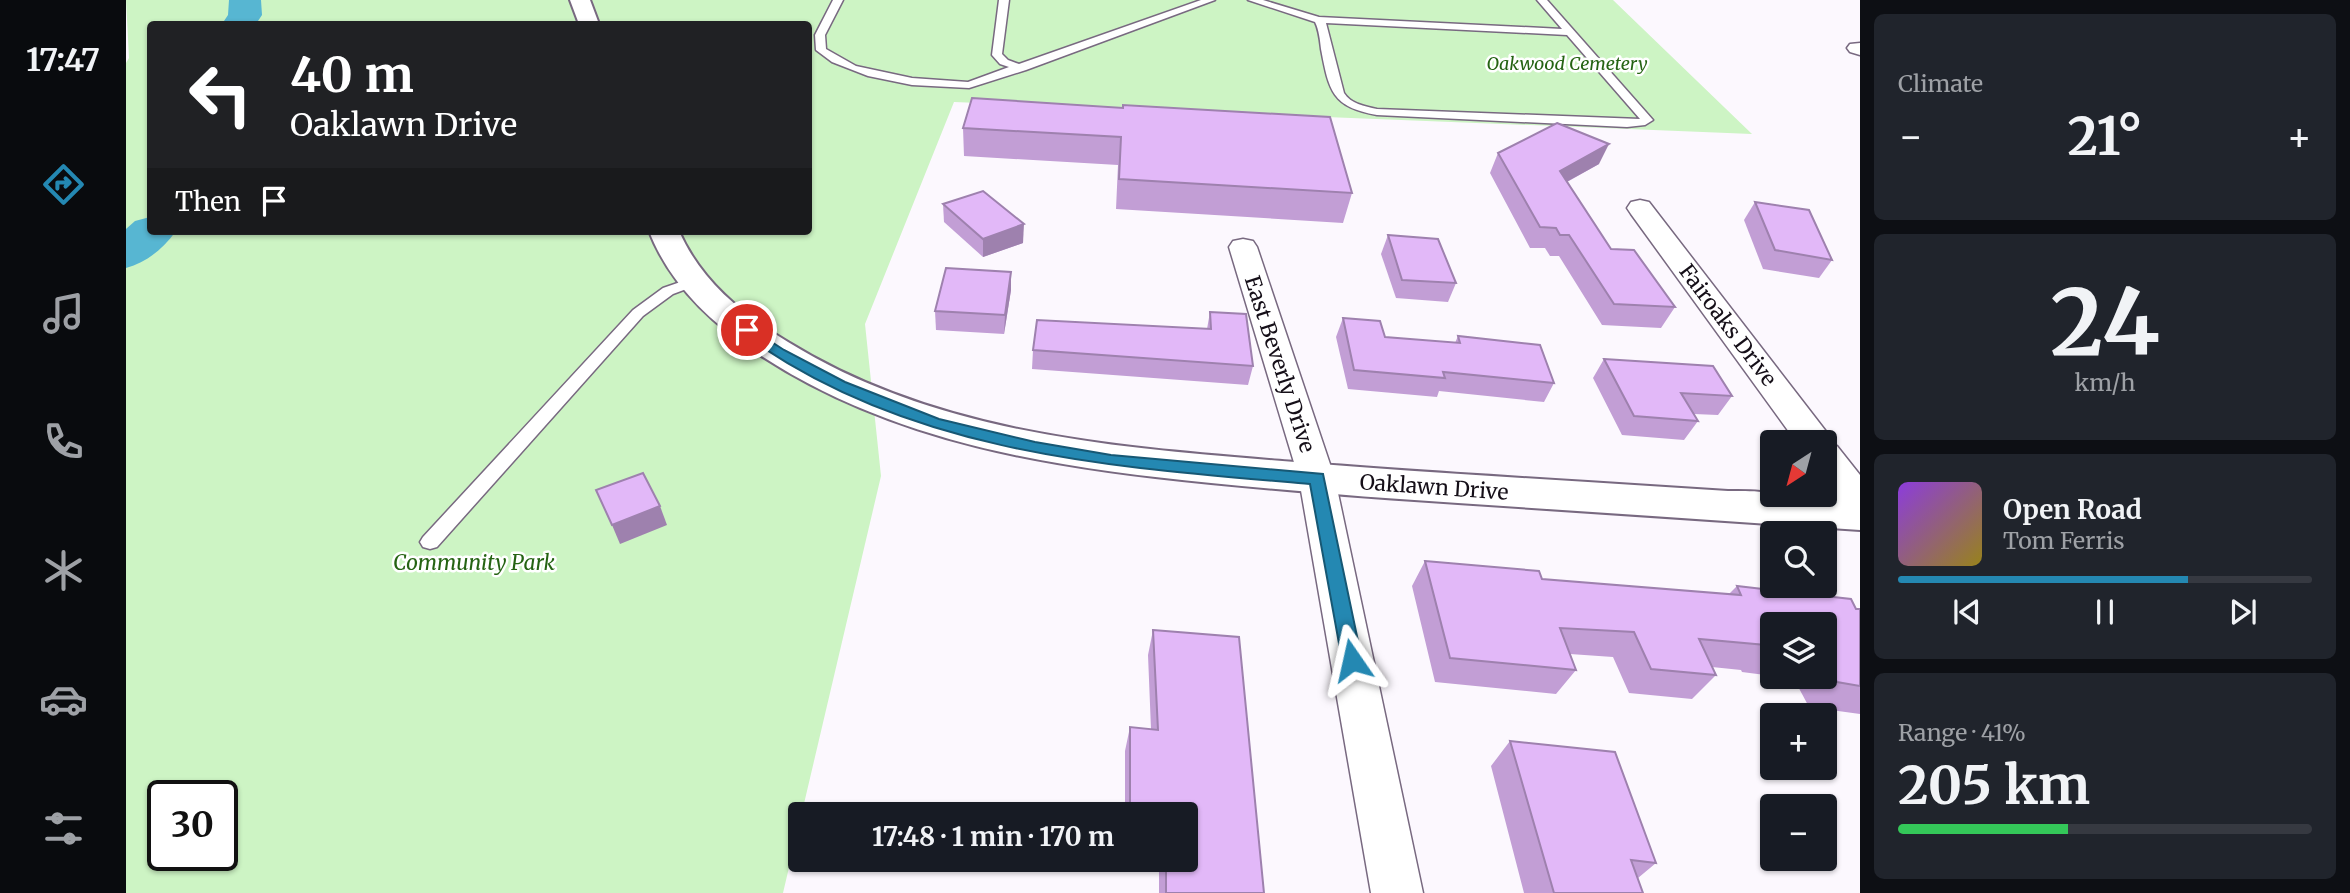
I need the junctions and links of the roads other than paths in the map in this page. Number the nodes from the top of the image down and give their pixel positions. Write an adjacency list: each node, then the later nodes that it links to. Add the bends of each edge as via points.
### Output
1 (580, 0): 8 (street)
2 (838, 0): 10 (lane, via 820,35 821,50 833,60 930,84 969,85)
3 (1004, 0): 10 (lane, via 998,55)
4 (1210, 0): 10 (lane)
5 (1253, 0): 7 (lane)
6 (1542, 0): 9 (lane)
7 (1318, 20): 9 (lane); 9 (lane, via 1336,88 1341,98 1360,109 1613,123 1647,120)
8 (588, 21)
9 (1568, 32)
10 (1022, 68)
11 (1640, 208): 15 (street, Fairoaks Drive)
12 (665, 235): 14 (street, Oaklawn Drive)
13 (1243, 247): 17 (street, East Beverly Drive)
14 (692, 282): 17 (street, Oaklawn Drive, via 731,319 779,354 851,391 935,423 1111,461); 20 (lane, via 668,291 639,313)
15 (1806, 430)
16 (1838, 472): 18 (street)
17 (1317, 479): 19 (street, Oaklawn Drive); 21 (street, East Beverly Drive)
18 (1860, 501)
19 (1860, 514)
20 (430, 542)
21 (1396, 893)

